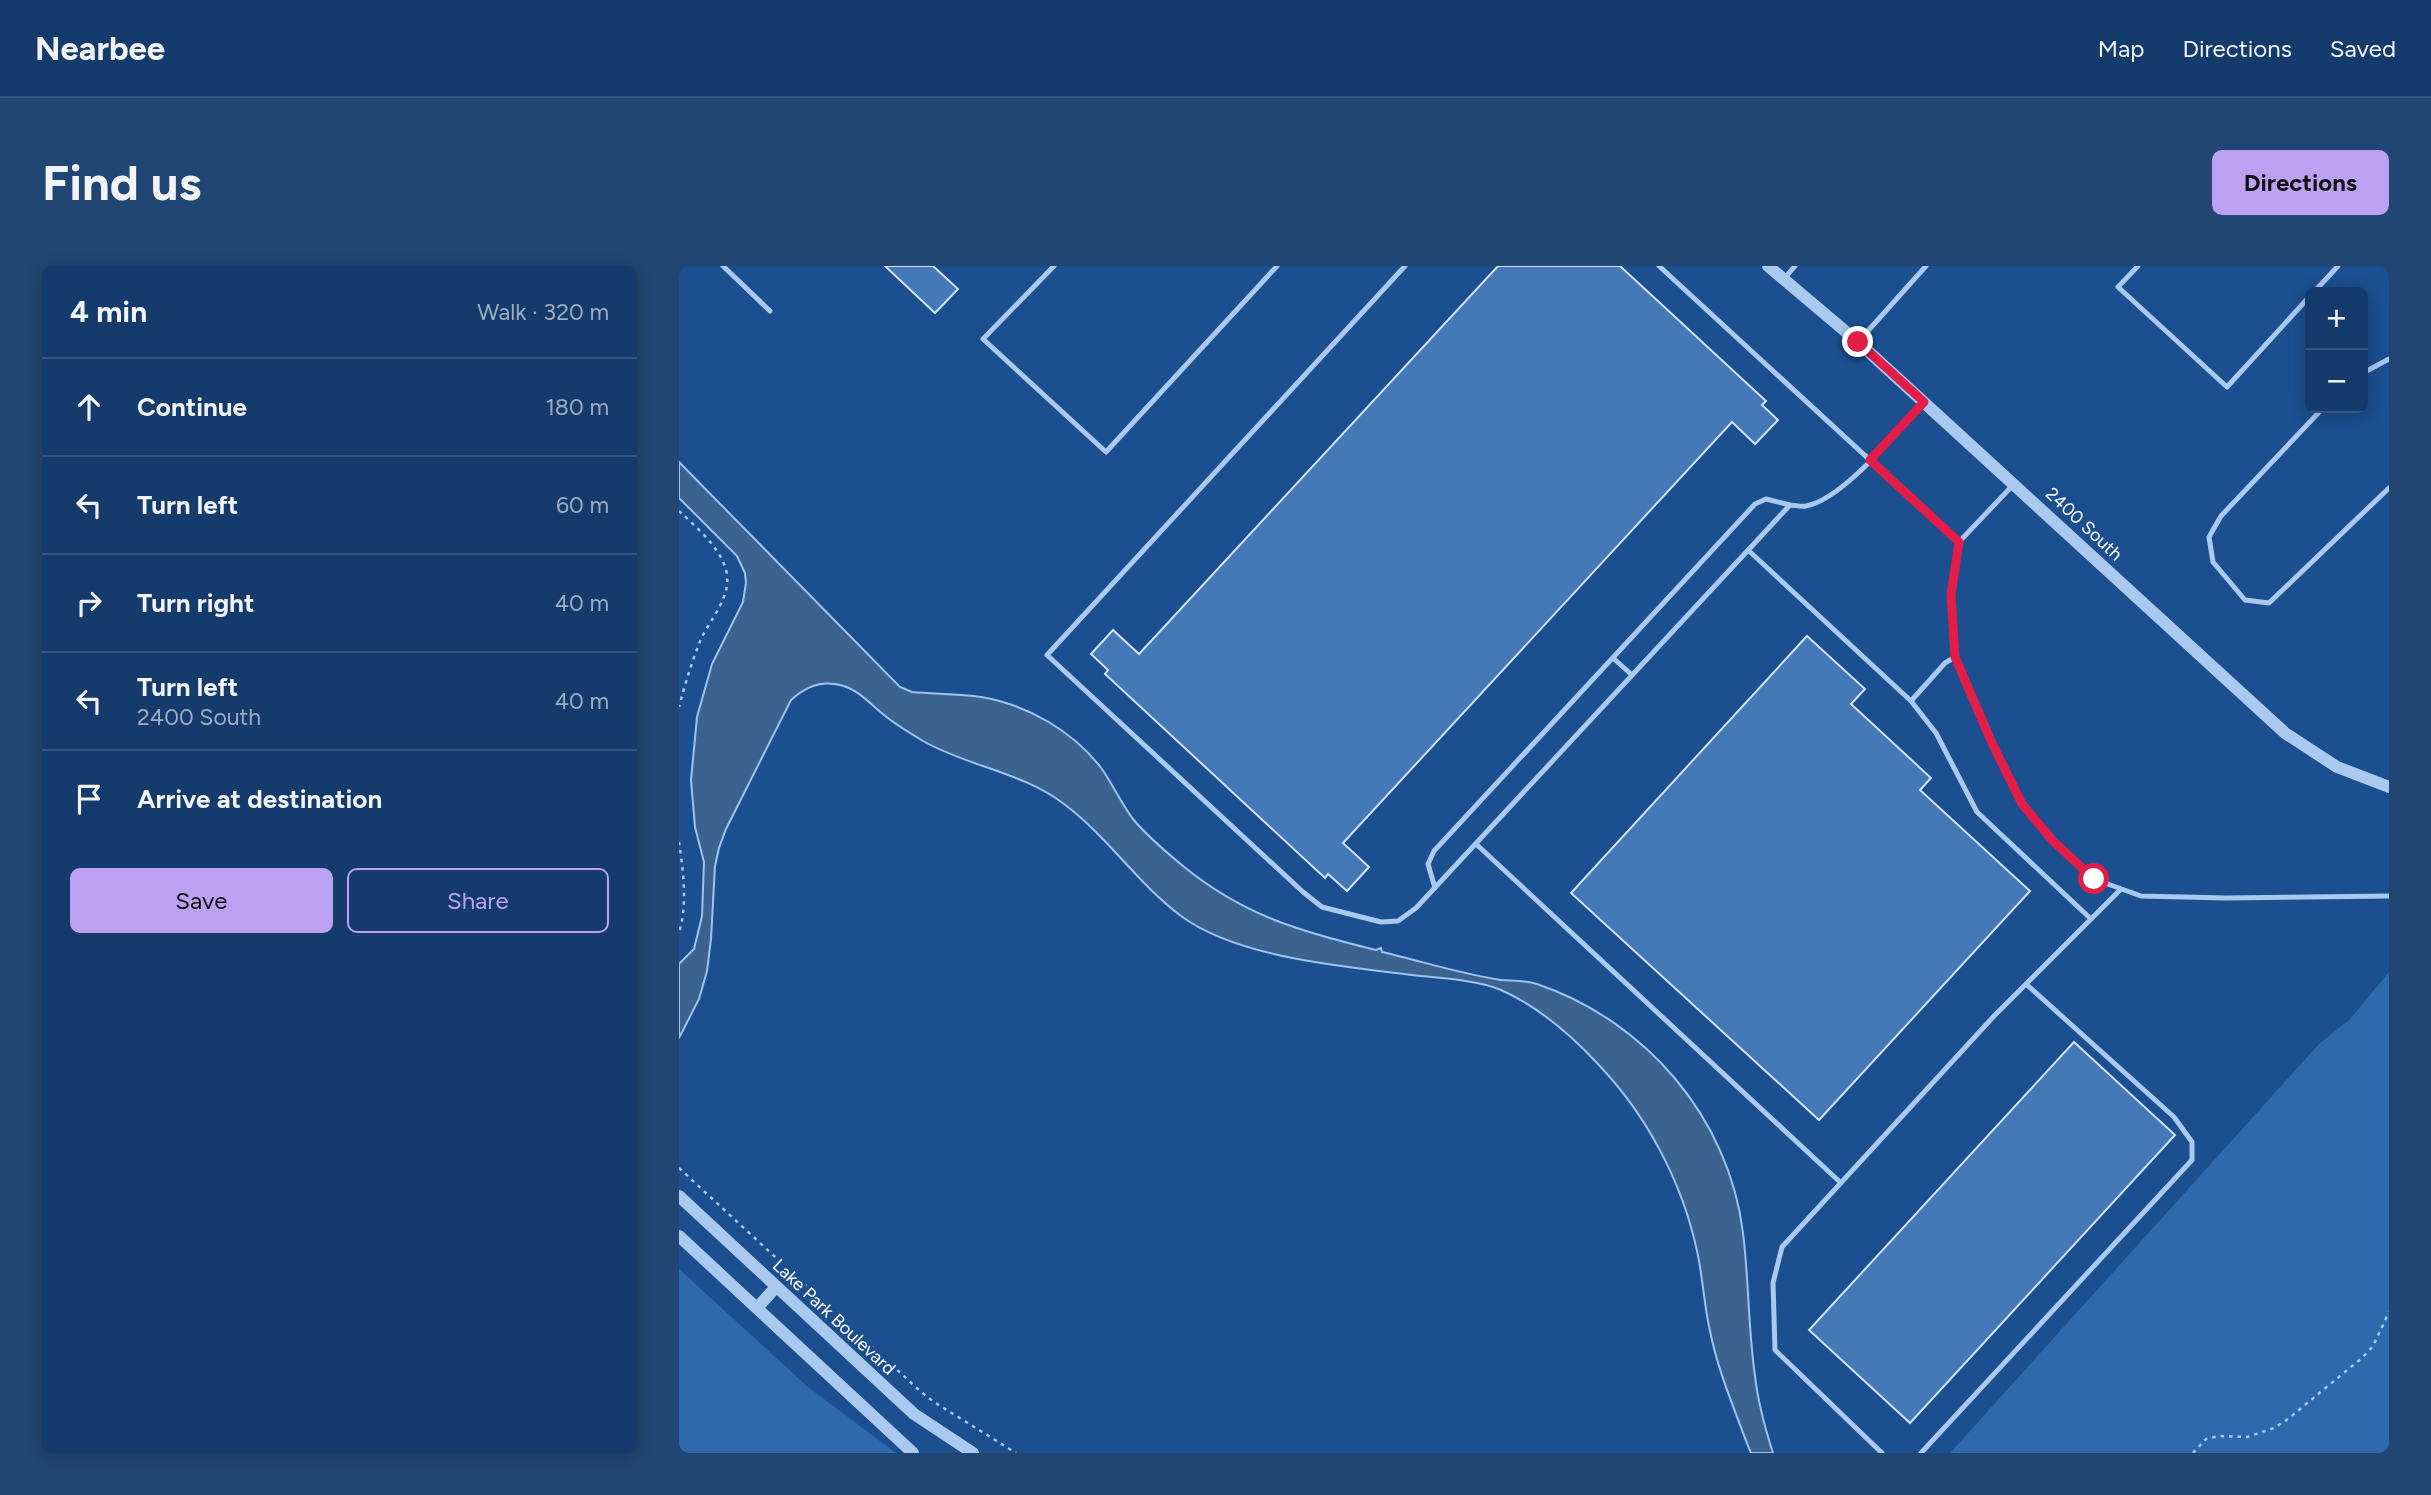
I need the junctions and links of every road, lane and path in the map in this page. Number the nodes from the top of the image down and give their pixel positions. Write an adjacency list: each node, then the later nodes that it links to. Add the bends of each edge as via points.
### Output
1 (723, 266): 14 (lane)
2 (1054, 266): 3 (lane, via 983,339 1106,452)
3 (1277, 266)
4 (1405, 266): 35 (lane, via 1047,655 1322,907 1381,922 1398,920)
5 (1660, 266): 20 (lane)
6 (1768, 266): 11 (street, 2400 South)
7 (1795, 266): 11 (lane)
8 (1926, 266): 15 (lane)
9 (2138, 266): 13 (lane, via 2118,287 2227,387)
10 (2338, 266): 12 (lane)
11 (1784, 279): 15 (street, 2400 South)
12 (2319, 287)
13 (2305, 301)
14 (770, 311)
15 (1858, 342): 18 (street, 2400 South)
16 (2389, 359): 17 (lane)
17 (2368, 370)
18 (1924, 402): 20 (lane); 21 (street, 2400 South)
19 (2318, 413): 22 (lane, via 2221,516 2209,537 2214,562 2245,600 2269,603)
20 (1870, 460): 23 (lane, via 1826,498 1806,506); 25 (lane)
21 (2014, 484): 25 (lane); 32 (street, 2400 South, via 2285,733 2337,767)
22 (2389, 488)
23 (1790, 505): 26 (lane); 27 (lane, via 1766,499 1755,504)
24 (679, 510): 31 (path, via 717,553 728,582 698,648)
25 (1959, 542): 28 (lane, via 1951,594)
26 (1748, 550): 29 (lane); 30 (lane)
27 (1613, 657): 29 (lane); 35 (lane, via 1434,851 1428,864)
28 (1955, 657): 30 (lane); 36 (lane, via 2022,804 2094,879)
29 (1632, 675): 34 (lane)
30 (1911, 701): 38 (lane, via 1936,733 1977,813)
31 (679, 706)
32 (2389, 787)
33 (679, 842): 39 (path, via 683,884)
34 (1476, 844): 35 (lane); 42 (lane)
35 (1435, 888)
36 (2121, 889): 37 (lane, via 2141,896); 38 (lane)
37 (2389, 896)
38 (2091, 919): 40 (lane)
39 (679, 932)
40 (2026, 984): 42 (lane); 52 (lane, via 2174,1117 2192,1142 2192,1160)
41 (679, 1168): 50 (path, via 920,1391)
42 (1841, 1183): 51 (lane, via 1781,1247 1773,1283 1775,1349)
43 (679, 1196): 45 (street, Lake Park Boulevard)
44 (679, 1236): 46 (street)
45 (776, 1287): 46 (street); 49 (street, Lake Park Boulevard, via 914,1414)
46 (757, 1308): 48 (street)
47 (2389, 1312): 53 (path, via 2363,1357 2288,1419 2261,1434 2206,1439)
48 (913, 1453)
49 (973, 1453)
50 (1016, 1453)
51 (1882, 1453)
52 (1921, 1453)
53 (2193, 1453)

